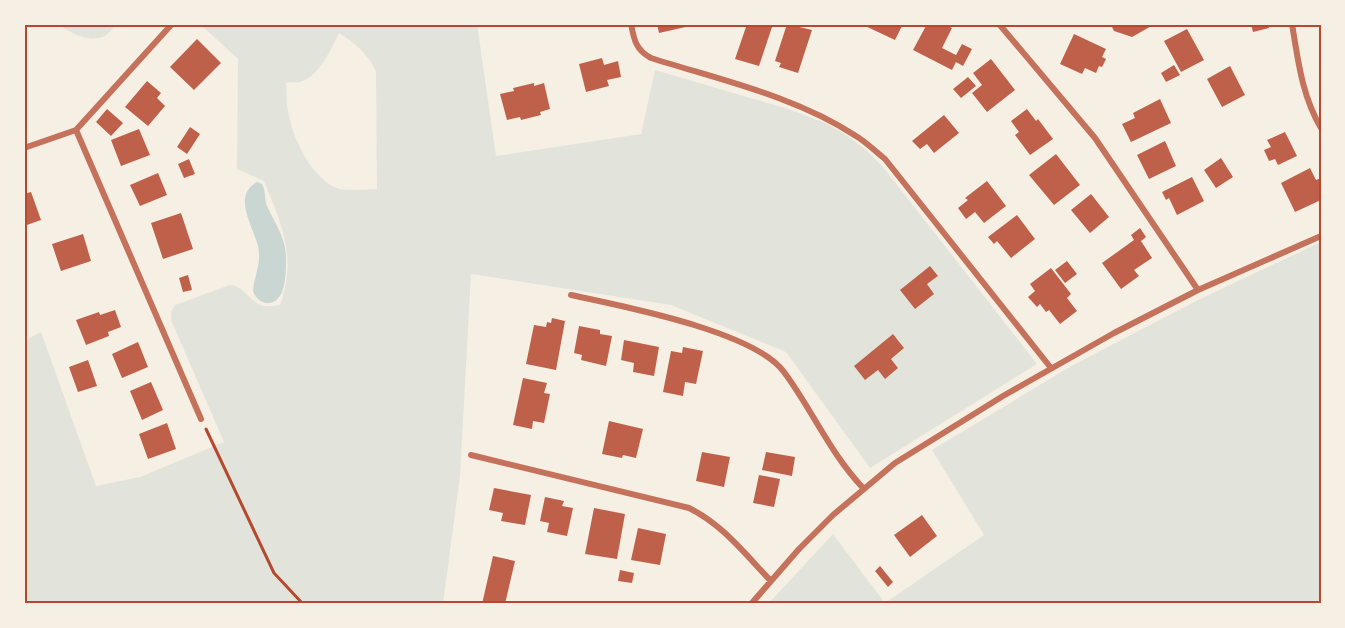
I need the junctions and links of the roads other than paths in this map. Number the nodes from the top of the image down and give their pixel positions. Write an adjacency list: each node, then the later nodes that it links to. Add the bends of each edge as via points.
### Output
1 (172, 24): 6 (street)
2 (631, 24): 11 (street, via 637,46 651,58 790,102 858,136 885,159)
3 (999, 24): 9 (street, via 1095,138)
4 (1292, 24): 5 (street, via 1303,85 1310,110)
5 (1321, 128)
6 (76, 130): 7 (street); 12 (street)
7 (24, 148)
8 (1321, 236): 9 (street)
9 (1198, 290): 11 (street)
10 (571, 295): 14 (street, via 711,331 768,358 783,370 827,443)
11 (1052, 368): 14 (street, via 895,463)
12 (201, 419)
13 (471, 455): 15 (street, via 689,508 720,528)
14 (864, 489): 15 (street)
15 (770, 580): 16 (street)
16 (751, 604)

